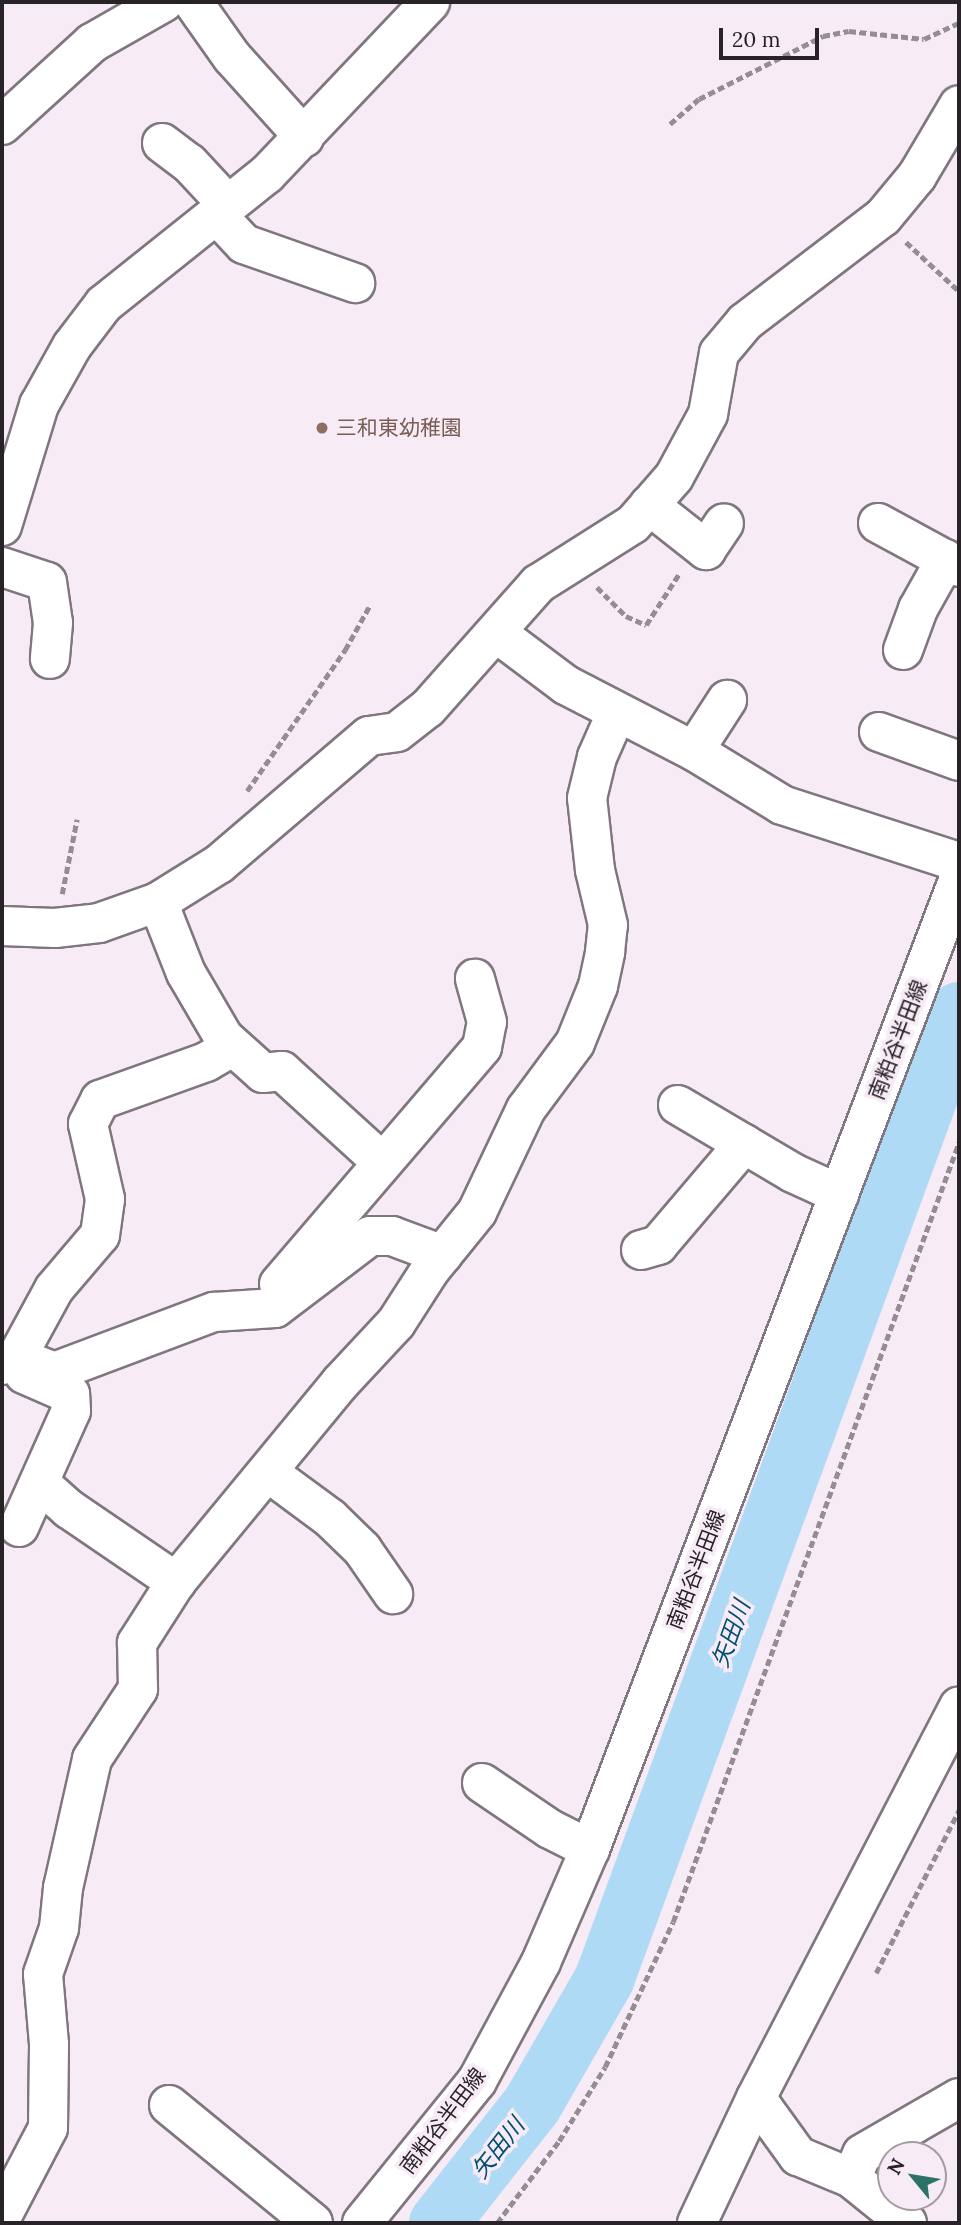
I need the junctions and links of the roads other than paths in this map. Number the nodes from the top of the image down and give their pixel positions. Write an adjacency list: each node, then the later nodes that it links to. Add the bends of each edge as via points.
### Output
1 (164, 2): 5 (street, via 92,43)
2 (193, 2): 6 (street, via 232,57)
3 (430, 2): 6 (street)
4 (959, 105): 11 (street, via 917,176 883,217 745,322 719,353 700,435 674,477)
5 (2, 125)
6 (304, 137): 8 (street)
7 (162, 143): 8 (street, via 188,163)
8 (222, 210): 9 (street, via 244,244); 10 (street, via 104,304 72,346)
9 (355, 283)
10 (12, 462): 14 (street)
11 (649, 505): 12 (street, via 706,550); 17 (street, via 633,524 538,584)
12 (724, 523)
13 (878, 523): 15 (street)
14 (2, 526)
15 (952, 563): 18 (street, via 918,609)
16 (2, 567): 19 (street, via 47,582 53,623)
17 (498, 634): 21 (street, via 566,685); 28 (street, via 428,708 397,732 369,736 219,864)
18 (904, 650)
19 (50, 659)
20 (727, 700): 23 (street)
21 (612, 711): 23 (street); 25 (street, via 578,780); 37 (street, via 587,798 593,858 608,925 598,986 575,1042 526,1109 477,1212)
22 (879, 732): 24 (street)
23 (694, 751): 26 (street, via 782,805)
24 (959, 761)
25 (566, 842)
26 (959, 862)
27 (959, 878): 35 (street, 南粕谷半田線)
28 (158, 902): 29 (street, via 99,923 55,928); 31 (street, via 186,973)
29 (2, 926)
30 (475, 979): 34 (street, via 487,1022 482,1047)
31 (232, 1047): 34 (street, via 263,1073 282,1071); 39 (street, via 206,1062 100,1100 88,1124 105,1199 100,1235 54,1289)
32 (678, 1105): 33 (street)
33 (744, 1144): 35 (street); 36 (street, via 658,1245)
34 (382, 1162): 38 (street)
35 (839, 1194): 47 (street, 南粕谷半田線)
36 (641, 1250)
37 (443, 1255): 38 (street, via 392,1236 370,1236 275,1308); 40 (street, via 396,1323 340,1383)
38 (258, 1310): 39 (street, via 214,1312 180,1322 54,1372)
39 (7, 1362): 41 (street, via 71,1394 71,1411)
40 (269, 1473): 43 (street); 44 (street, via 346,1534)
41 (41, 1484): 42 (street); 43 (street, via 69,1509)
42 (19, 1527)
43 (176, 1582): 52 (street, via 137,1643 138,1689 92,1759 63,1888 59,1928 43,1974 49,2044 48,2127)
44 (393, 1594)
45 (959, 1707): 48 (street)
46 (482, 1783): 47 (street, via 550,1829)
47 (590, 1849): 54 (street, 南粕谷半田線, via 541,1962 477,2081)
48 (757, 2098): 51 (street, via 798,2156); 55 (street)
49 (959, 2098): 51 (street, via 862,2154)
50 (169, 2105): 53 (street)
51 (851, 2178): 56 (street)
52 (7, 2210)
53 (313, 2223)
54 (362, 2223)
55 (697, 2223)
56 (907, 2223)

